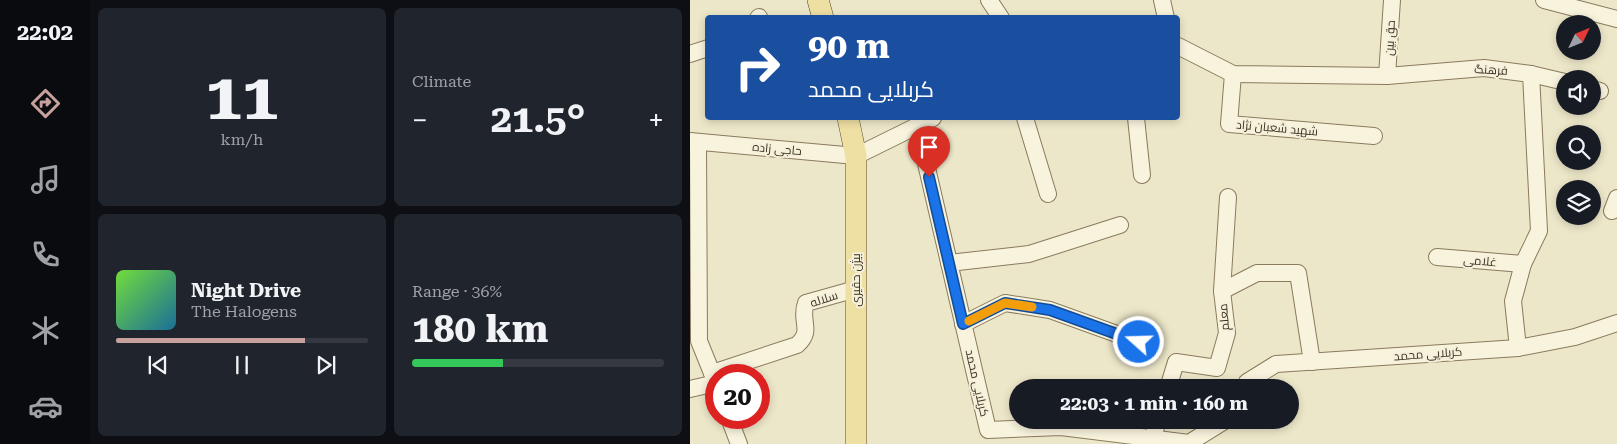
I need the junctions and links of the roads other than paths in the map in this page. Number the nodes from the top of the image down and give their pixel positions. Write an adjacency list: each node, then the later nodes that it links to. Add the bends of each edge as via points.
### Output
1 (818, 0): 6 (main road)
2 (989, 0): 7 (street)
3 (1162, 0): 8 (street)
4 (1392, 0): 15 (street, حق بین)
5 (1544, 0): 9 (street)
6 (823, 15)
7 (999, 15)
8 (1165, 15)
9 (1617, 19)
10 (1180, 47): 13 (street, فرهنگ)
11 (705, 49): 12 (street)
12 (690, 54)
13 (1233, 74): 15 (street, فرهنگ); 22 (street, شهید شعبان نژاد, via 1229,124)
14 (1531, 74): 15 (street, فرهنگ, via 1484,68); 16 (street, فرهنگ); 32 (street, via 1539,231)
15 (1387, 76)
16 (1556, 80)
17 (848, 120): 24 (main road, بیژن حقیری)
18 (928, 120): 21 (street)
19 (1026, 120): 26 (street)
20 (1136, 120): 25 (street)
21 (916, 125): 24 (street); 31 (street, کربلایی محمد)
22 (1374, 136)
23 (694, 142): 24 (street, حاجی زاده); 29 (street)
24 (856, 156): 33 (main road, بیژن حقیری)
25 (1142, 175)
26 (1048, 194)
27 (1228, 197): 34 (street, معلم)
28 (1120, 225): 31 (street, via 1030,254)
29 (694, 233): 37 (street)
30 (1437, 257): 32 (street, غلامی)
31 (949, 264): 36 (street, کربلایی محمد)
32 (1523, 264): 39 (street, via 1512,301)
33 (856, 289): 42 (street, سلاله, via 806,303 803,310 804,338 797,345); 52 (main road, بیژن حقیری)
34 (1222, 291): 40 (street, via 1257,273 1298,273); 43 (street, معلم, via 1226,333 1217,368 1176,362)
35 (1617, 323): 39 (street, کربلایی محمد, via 1575,337)
36 (963, 324): 38 (street, via 1005,303 1050,310); 50 (street, کربلایی محمد, via 988,430 1061,427)
37 (694, 342): 41 (street)
38 (1139, 342)
39 (1518, 348): 40 (street, کربلایی محمد)
40 (1312, 362): 44 (street, کربلایی محمد, via 1276,364)
41 (706, 364)
42 (752, 364)
43 (1171, 379)
44 (1252, 379)
45 (705, 384): 46 (street)
46 (690, 389)
47 (733, 429): 51 (street)
48 (1156, 429): 50 (street)
49 (1212, 429): 53 (street, کربلایی محمد)
50 (1153, 438): 53 (street, کربلایی محمد)
51 (739, 444)
52 (856, 444)
53 (1190, 444)

